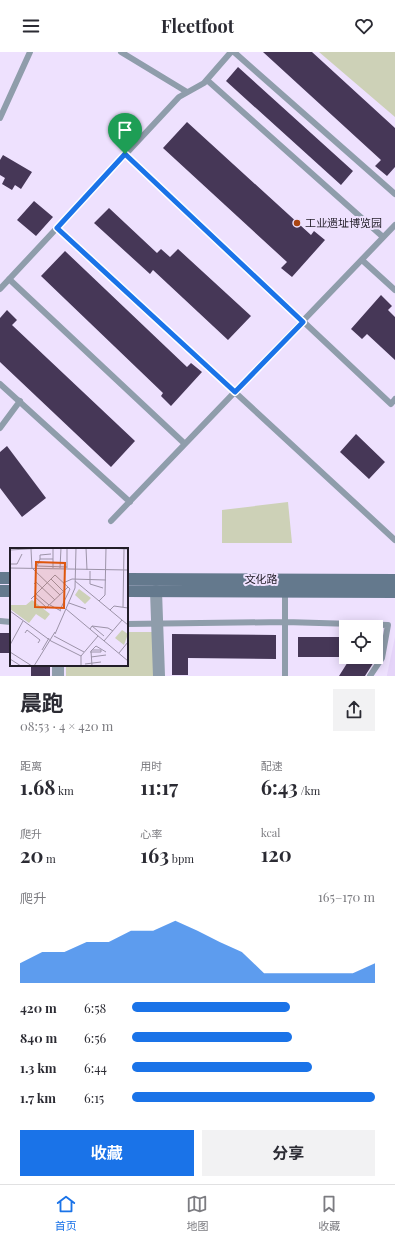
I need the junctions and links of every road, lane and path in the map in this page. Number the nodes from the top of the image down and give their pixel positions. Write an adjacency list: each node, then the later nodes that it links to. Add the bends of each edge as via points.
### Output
1 (30, 52): 6 (lane)
2 (121, 52): 5 (lane)
3 (232, 52): 4 (lane); 8 (lane)
4 (208, 80): 5 (lane); 11 (lane)
5 (187, 92): 7 (lane, via 179,97)
6 (0, 118)
7 (125, 154): 10 (lane); 16 (lane)
8 (395, 194)
9 (395, 225): 11 (lane)
10 (57, 228): 13 (lane); 18 (lane)
11 (383, 237): 12 (lane)
12 (362, 260): 15 (lane); 16 (lane)
13 (9, 279): 14 (lane); 22 (lane)
14 (0, 289)
15 (395, 290)
16 (303, 322): 18 (lane); 19 (lane, via 391,404)
17 (0, 384): 20 (lane)
18 (235, 392): 22 (lane); 25 (lane)
19 (395, 399)
20 (20, 401): 21 (lane); 23 (lane)
21 (0, 428)
22 (185, 444): 23 (lane)
23 (130, 502): 24 (lane)
24 (111, 522)
25 (395, 540)
26 (128, 579): 27 (main road, 文化路)
27 (395, 580)
28 (128, 591): 29 (main road, 文化路)
29 (156, 591): 30 (main road, 文化路); 36 (street)
30 (285, 592): 31 (main road, 文化路); 34 (lane)
31 (395, 592)
32 (0, 621): 33 (lane)
33 (10, 622)
34 (285, 622): 36 (lane); 38 (lane); 39 (lane, via 388,625 382,658)
35 (128, 624): 36 (lane)
36 (158, 625): 37 (street)
37 (159, 676)
38 (285, 676)
39 (370, 676)

